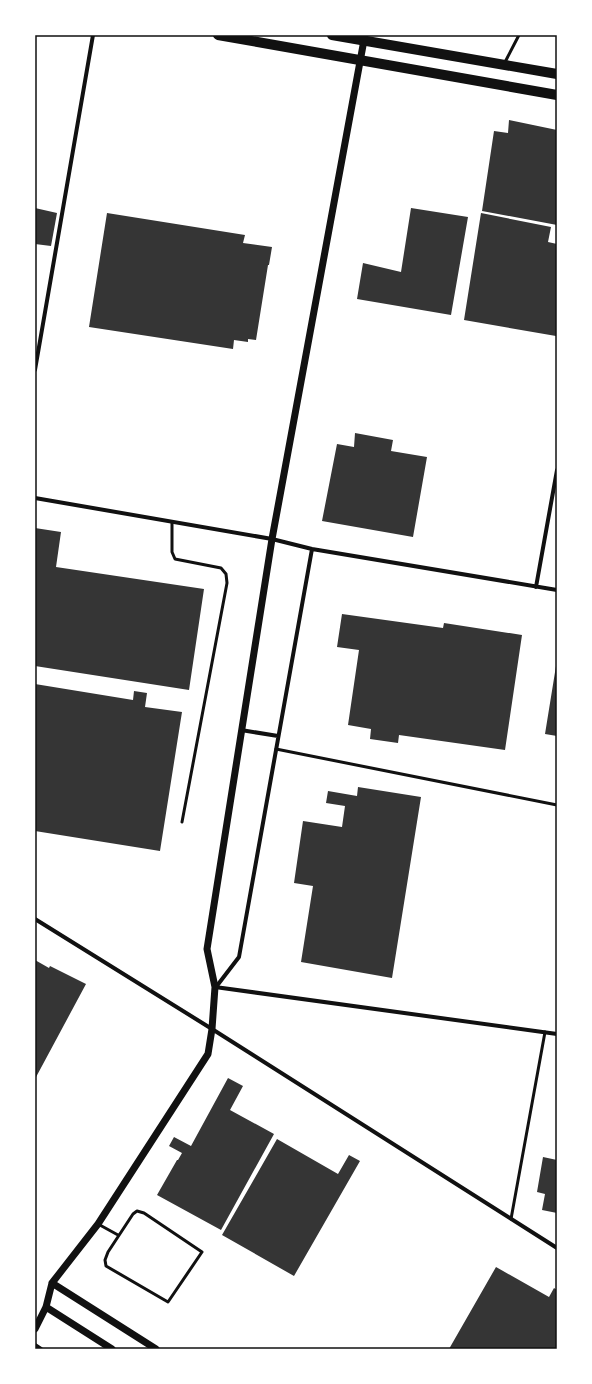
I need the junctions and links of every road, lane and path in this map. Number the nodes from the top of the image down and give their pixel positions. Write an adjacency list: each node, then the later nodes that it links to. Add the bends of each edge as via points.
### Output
1 (93, 35): 10 (street)
2 (218, 35): 6 (main road)
3 (332, 35): 5 (main road)
4 (519, 35): 7 (lane)
5 (364, 40): 6 (street); 7 (main road)
6 (361, 60): 9 (main road); 14 (street)
7 (503, 65): 8 (main road)
8 (557, 74)
9 (557, 96)
10 (35, 370)
11 (557, 470): 16 (street)
12 (35, 498): 13 (street)
13 (172, 522): 14 (street); 22 (lane, via 172,552 175,559 221,568 226,574 227,582)
14 (272, 539): 15 (street); 18 (street)
15 (312, 549): 16 (street); 19 (street)
16 (536, 586): 17 (street)
17 (557, 590)
18 (241, 730): 19 (street); 24 (street, via 207,949)
19 (278, 736): 20 (street)
20 (276, 749): 21 (lane); 24 (street, via 239,957)
21 (557, 805)
22 (182, 822)
23 (35, 919): 25 (street)
24 (215, 987): 25 (street); 26 (street)
25 (212, 1029): 28 (street); 29 (street, via 208,1054)
26 (545, 1032): 27 (street); 28 (lane)
27 (557, 1034)
28 (511, 1219): 31 (street)
29 (98, 1224): 30 (lane); 32 (street)
30 (118, 1235): 30 (lane, via 108,1252 106,1266 168,1302 202,1252 144,1213 137,1211)
31 (557, 1248)
32 (52, 1283): 33 (street); 38 (street)
33 (46, 1307): 34 (street); 37 (street)
34 (35, 1329)
35 (35, 1345): 36 (street)
36 (41, 1349)
37 (112, 1349)
38 (156, 1349)

